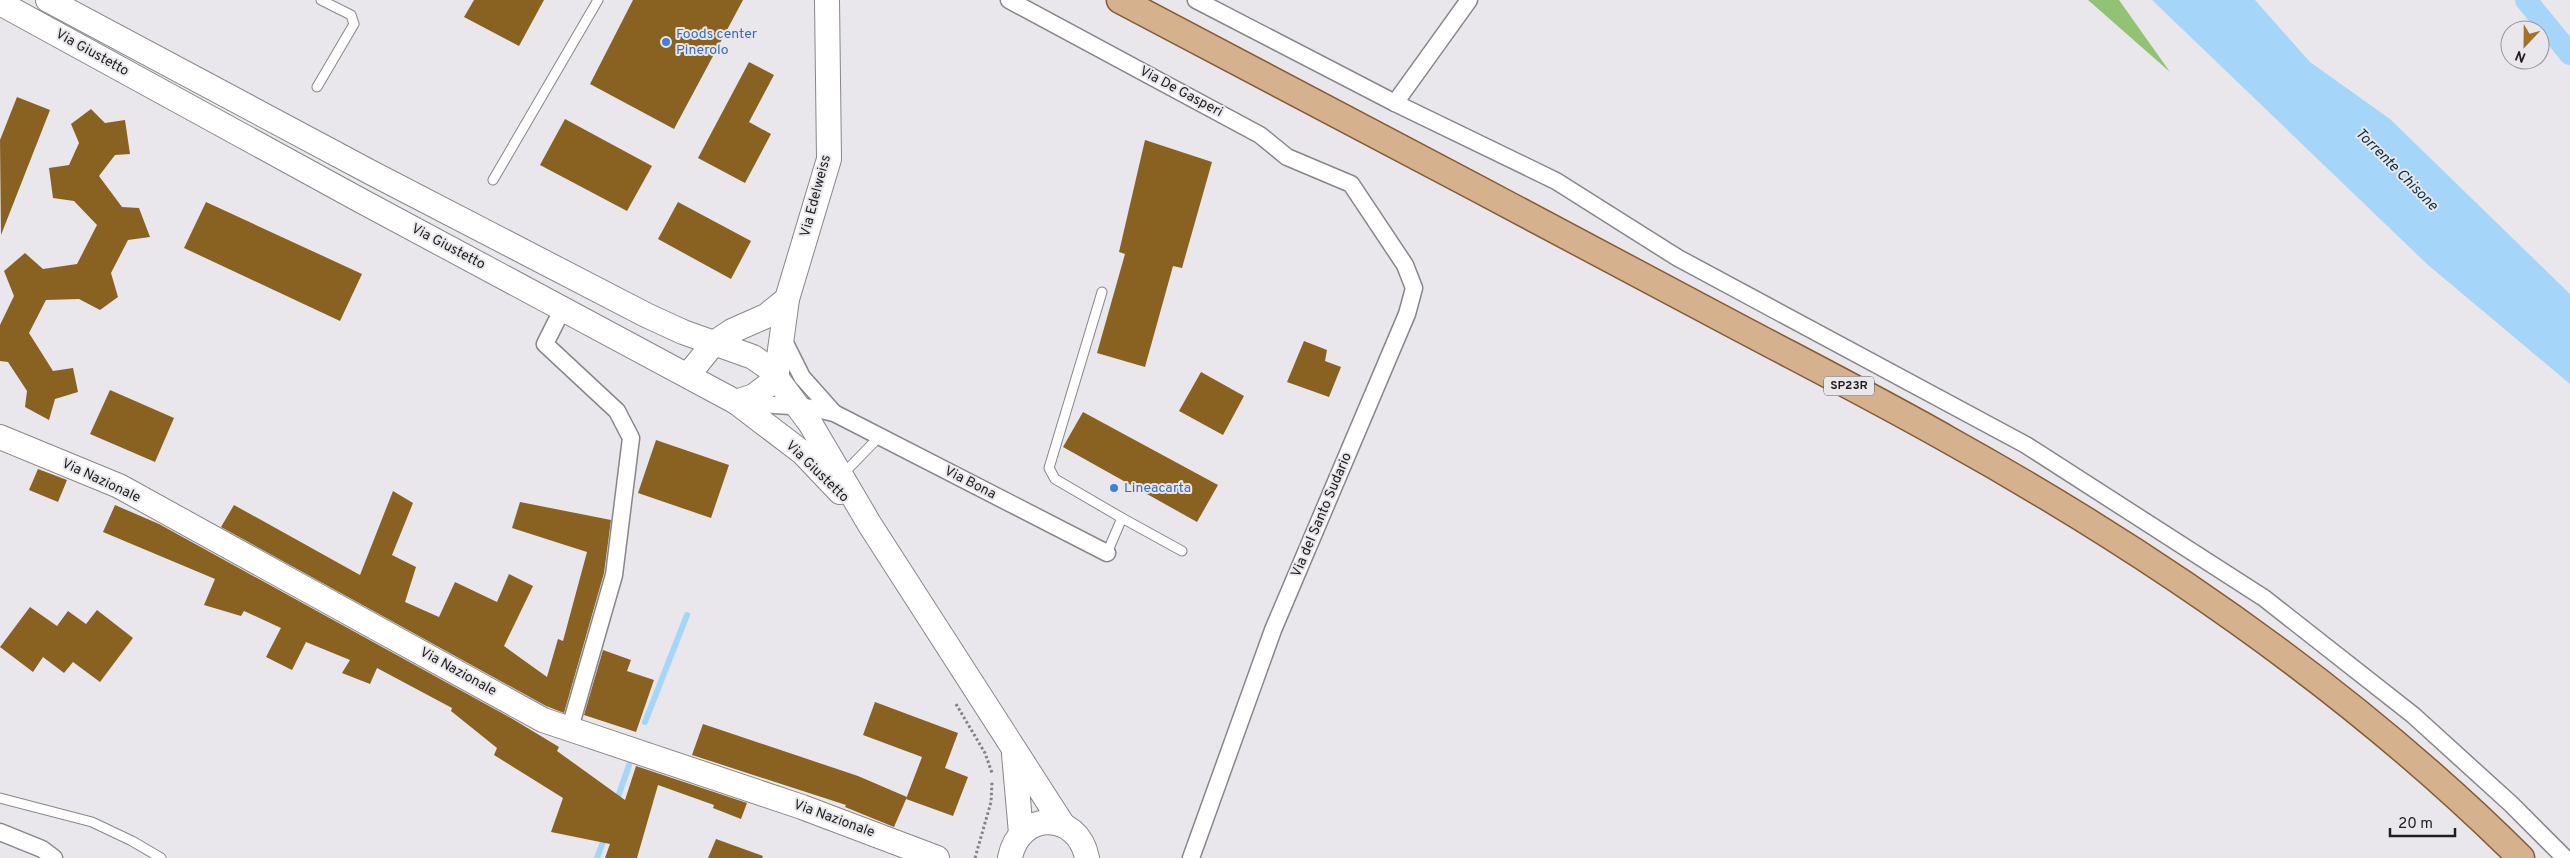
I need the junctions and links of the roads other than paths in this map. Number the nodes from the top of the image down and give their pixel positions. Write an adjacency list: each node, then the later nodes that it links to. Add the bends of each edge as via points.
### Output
1 (48, 0): 18 (main road, Via Giustetto, via 646,315)
2 (320, 0): 10 (lane, via 351,15 354,24)
3 (598, 0): 12 (lane)
4 (827, 0): 15 (main road, Via Edelweiss, via 828,160)
5 (1009, 0): 13 (street, Via De Gasperi, via 1260,135 1287,157)
6 (1120, 0): 42 (main road, SP23R, via 1941,435 2092,525 2279,651 2406,752)
7 (1196, 0): 11 (street)
8 (1469, 0): 11 (street)
9 (0, 3): 16 (main road, Via Giustetto)
10 (317, 87)
11 (1395, 104): 43 (street, via 1556,181 1678,258 2026,445 2256,593 2412,715 2511,804)
12 (493, 180)
13 (1352, 184): 41 (street, Via del Santo Sudario, via 1405,266 1414,288 1407,314 1273,630)
14 (1102, 292): 27 (lane, via 1049,468 1055,479)
15 (787, 299): 17 (main road, Via Edelweiss); 18 (main road, via 766,316)
16 (563, 308): 19 (main road, Via Giustetto); 31 (street, via 544,344 616,411 630,438 614,575)
17 (782, 336): 20 (main road, Via Edelweiss); 23 (street, via 802,377)
18 (714, 343): 19 (main road); 20 (main road, Via Giustetto, via 753,357 769,368)
19 (688, 375): 21 (main road, Via Giustetto)
20 (776, 379): 21 (main road, via 754,396); 22 (main road, Via Giustetto)
21 (736, 402): 22 (street); 28 (main road, Via Giustetto, via 803,453)
22 (798, 407): 23 (street); 26 (main road, Via Giustetto)
23 (834, 413): 25 (street, Via Bona)
24 (0, 437): 31 (main road, Via Nazionale, via 119,486 543,720)
25 (879, 437): 26 (lane); 30 (street, Via Bona)
26 (841, 476): 28 (main road, Via Giustetto)
27 (1122, 518): 29 (lane); 30 (lane)
28 (870, 525): 32 (main road, Via Giustetto)
29 (1182, 551)
30 (1107, 553)
31 (570, 728): 39 (main road, Via Nazionale, via 802,807)
32 (1014, 752): 34 (main road, Via Giustetto); 36 (main road, Via Giustetto)
33 (0, 798): 38 (lane, via 92,822)
34 (1063, 825): 36 (main road, via 1041,823); 40 (main road, Via Giustetto, via 1080,838)
35 (0, 832): 37 (street)
36 (1010, 849)
37 (54, 858)
38 (160, 858)
39 (937, 858)
40 (1087, 858)
41 (1191, 858)
42 (2521, 858)
43 (2565, 858)

